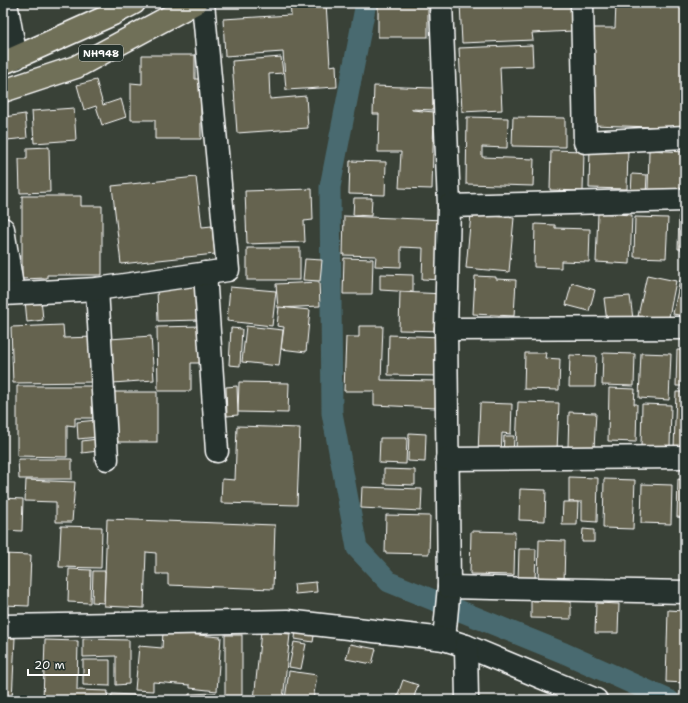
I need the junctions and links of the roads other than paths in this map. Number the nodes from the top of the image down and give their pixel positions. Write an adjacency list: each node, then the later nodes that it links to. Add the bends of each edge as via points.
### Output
1 (6, 3): 7 (street)
2 (134, 3): 7 (highway, NH948)
3 (195, 3): 8 (highway, NH948, via 76,67)
4 (203, 3): 13 (street, via 228,270)
5 (441, 3): 11 (street)
6 (582, 3): 9 (street, via 585,142)
7 (10, 60)
8 (3, 91)
9 (685, 137)
10 (685, 200): 11 (street)
11 (449, 206): 17 (street)
12 (3, 229): 15 (street)
13 (205, 273): 14 (street); 18 (street)
14 (97, 289): 15 (street); 20 (street)
15 (8, 293)
16 (685, 328): 17 (street)
17 (446, 329): 21 (street)
18 (217, 450)
19 (685, 457): 21 (street)
20 (107, 459)
21 (447, 459): 22 (street)
22 (448, 588): 23 (street); 25 (street)
23 (685, 592)
24 (3, 626): 25 (street, via 287,621)
25 (444, 638): 26 (street)
26 (466, 646): 27 (street); 28 (street)
27 (467, 700)
28 (596, 700)

